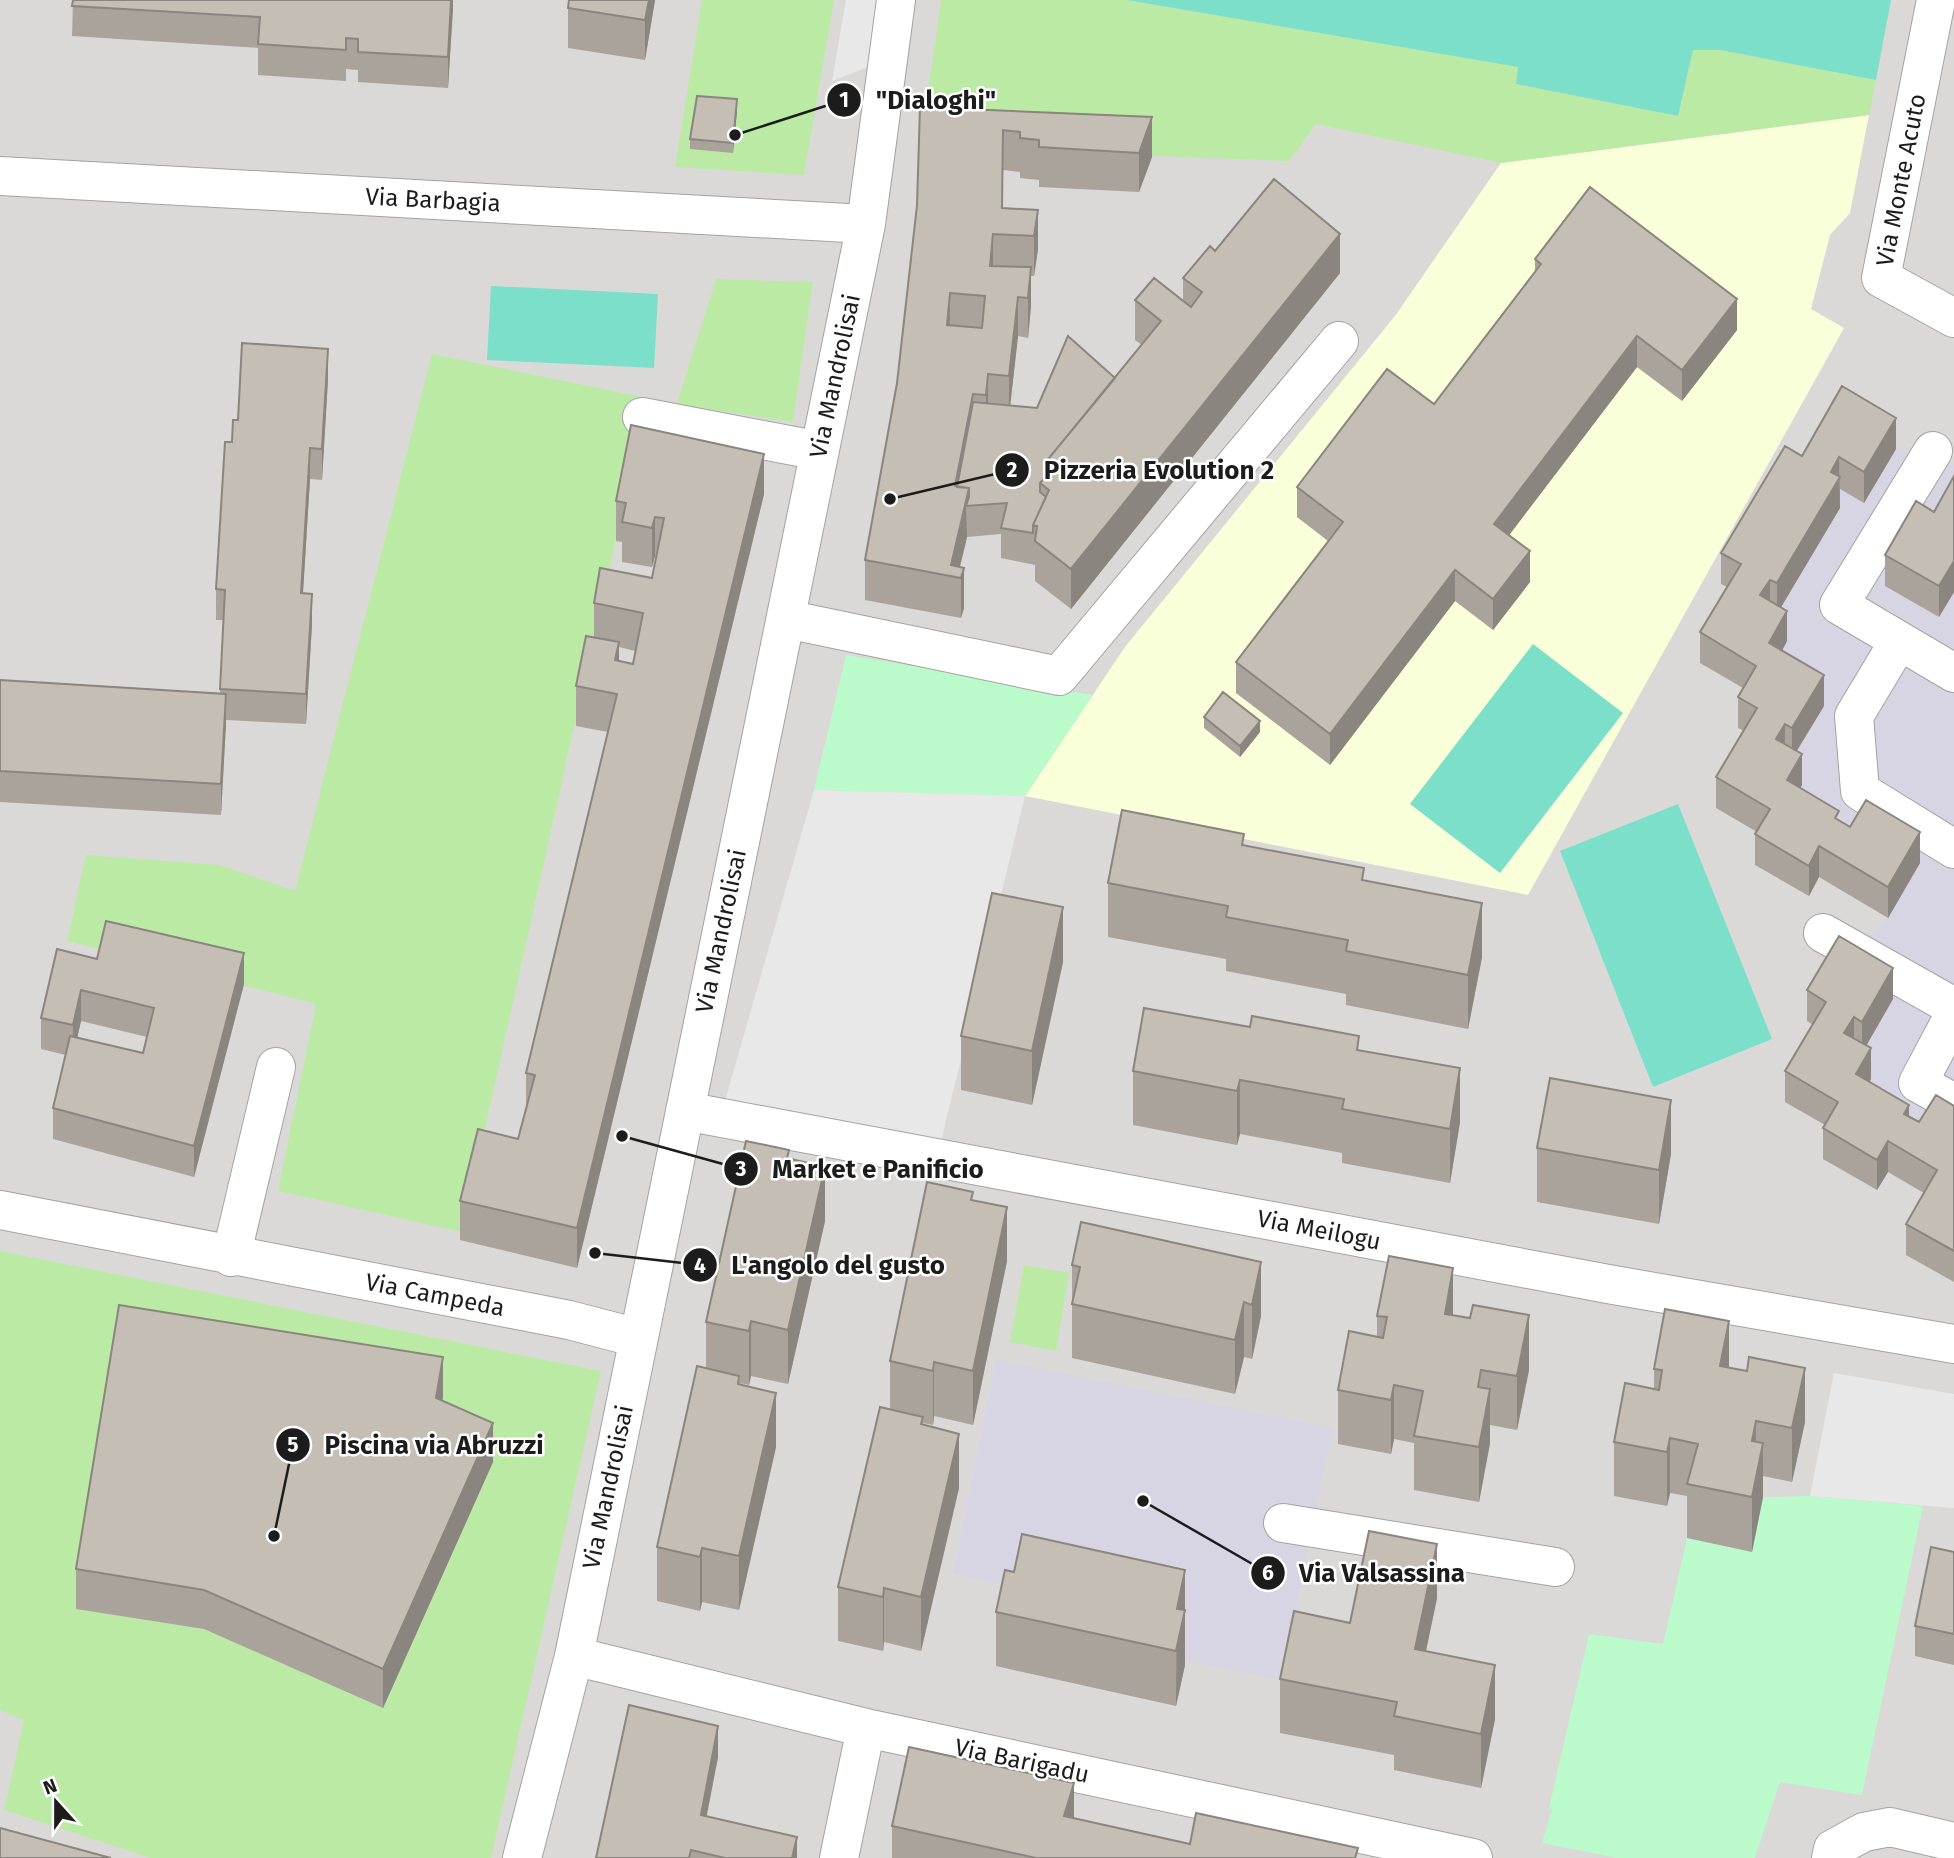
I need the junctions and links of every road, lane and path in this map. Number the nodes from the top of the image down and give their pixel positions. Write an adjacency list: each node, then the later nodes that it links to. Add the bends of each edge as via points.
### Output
1 (896, 0): 4 (street, Via Mandrolisai)
2 (1936, 0): 5 (street, Via Monte Acuto, via 1881,278)
3 (0, 176): 4 (street, Via Barbagia)
4 (866, 224): 8 (street, Via Mandrolisai)
5 (1954, 318)
6 (1339, 341): 10 (street, via 1059,676)
7 (642, 417): 8 (street)
8 (820, 451): 10 (street, Via Mandrolisai)
9 (1933, 451): 11 (street, via 1839,605)
10 (786, 619): 19 (street, Via Mandrolisai)
11 (1899, 641): 12 (street); 13 (street, via 1854,716 1860,791)
12 (1954, 674)
13 (1954, 849)
14 (1823, 933): 15 (street)
15 (1954, 1007)
16 (1954, 1014): 18 (street, via 1918,1083)
17 (276, 1067): 21 (street)
18 (1954, 1103)
19 (685, 1111): 22 (street, Via Mandrolisai); 23 (street, Via Meilogu)
20 (0, 1210): 21 (street, Via Campeda)
21 (231, 1257): 22 (street, Via Campeda, via 569,1320)
22 (638, 1338): 26 (street, Via Mandrolisai)
23 (1954, 1344)
24 (1283, 1523): 25 (street)
25 (1555, 1567)
26 (573, 1656): 27 (street, Via Barigadu); 30 (street, Via Mandrolisai)
27 (866, 1728): 29 (street, Via Barigadu); 31 (street)
28 (1954, 1842): 33 (street, via 1890,1827 1864,1832 1833,1849)
29 (1407, 1851): 32 (street, Via Barigadu)
30 (522, 1858)
31 (839, 1858)
32 (1473, 1858)
33 (1831, 1858)

